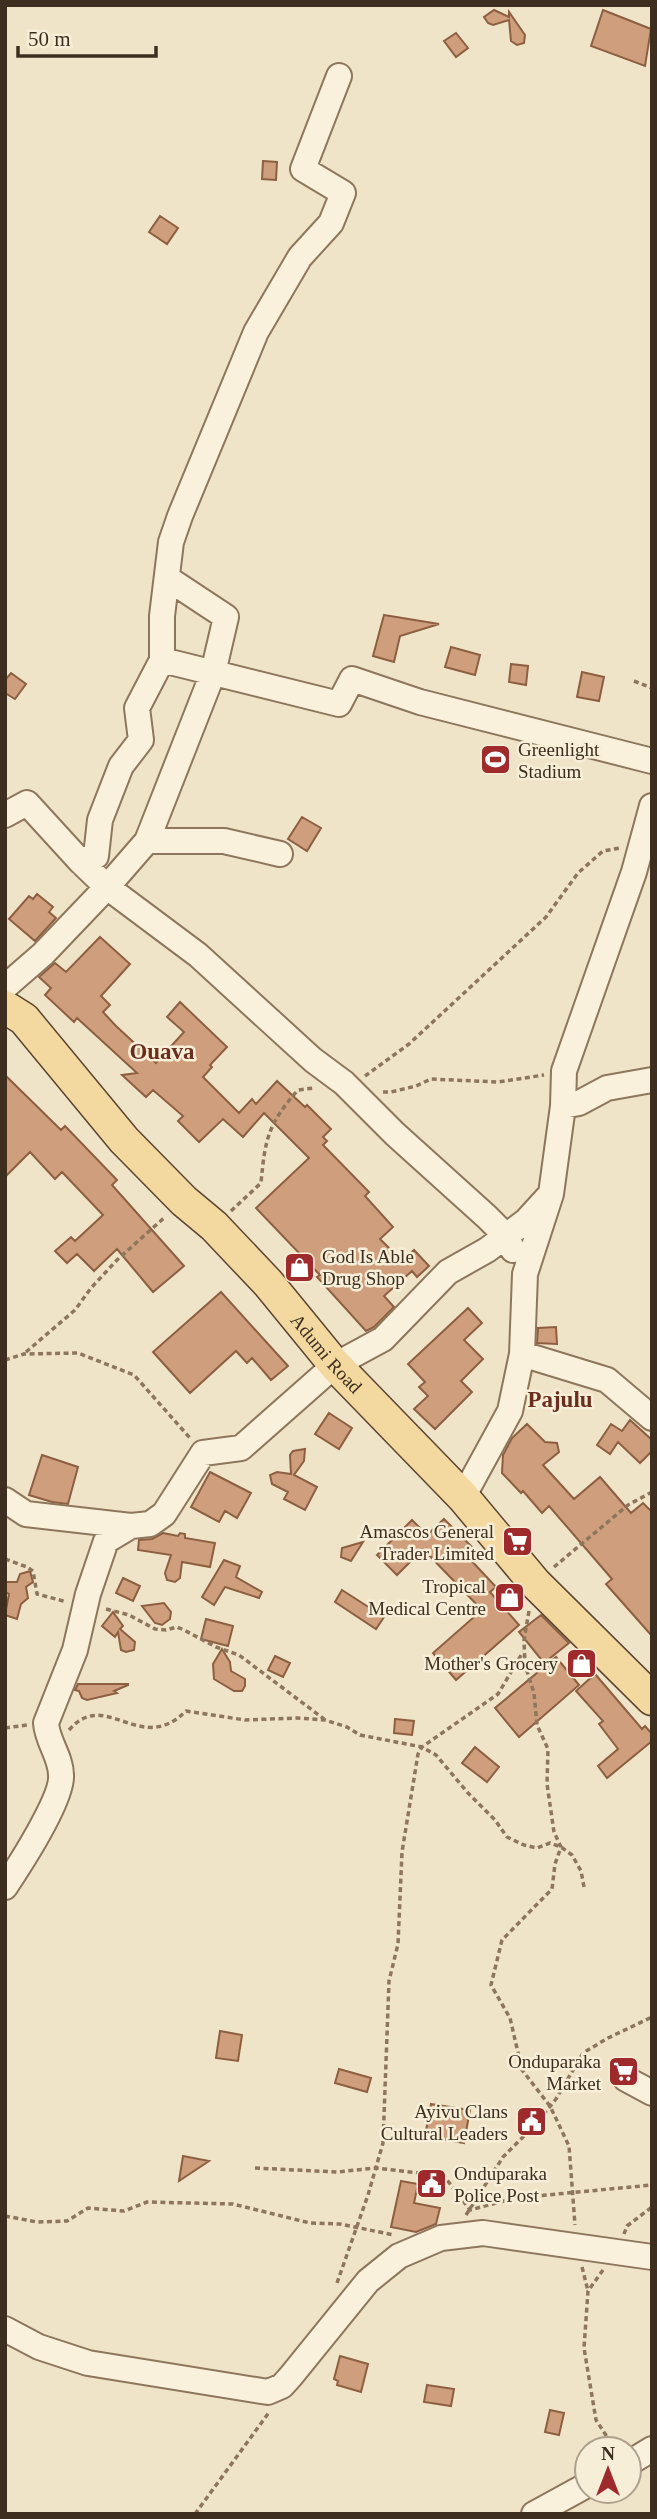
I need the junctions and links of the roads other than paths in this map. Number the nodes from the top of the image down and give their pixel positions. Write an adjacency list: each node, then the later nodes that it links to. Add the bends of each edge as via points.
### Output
1 (339, 76): 2 (street, via 303,169 343,193 331,223 300,257 256,332 170,542)
2 (167, 578): 3 (street); 4 (street, via 226,617)
3 (162, 660): 4 (street); 10 (street, via 137,708 141,740 121,766 100,820 96,856)
4 (214, 673): 5 (street, via 339,704 352,679 420,702); 8 (street)
5 (652, 761)
6 (652, 806): 15 (street, via 564,1071)
7 (5, 815): 10 (street, via 27,803)
8 (147, 841): 9 (street, via 224,841); 11 (street)
9 (280, 854)
10 (80, 861): 11 (street)
11 (107, 887): 12 (street); 17 (street, via 198,955 344,1083)
12 (5, 987)
13 (5, 1007): 20 (main road, Adumi Road, via 24,1019 124,1140 268,1283)
14 (652, 1080): 15 (street, via 607,1088 579,1103)
15 (563, 1105): 16 (street)
16 (551, 1194): 17 (street); 18 (street)
17 (506, 1236): 18 (street); 20 (street, via 449,1272 383,1339)
18 (525, 1274): 19 (street)
19 (522, 1354): 21 (street, via 607,1380); 22 (street, via 510,1411)
20 (335, 1365): 22 (main road, Adumi Road); 24 (street, via 241,1448 203,1453 164,1514 150,1524)
21 (652, 1418)
22 (463, 1497): 25 (main road, Adumi Road, via 535,1583)
23 (5, 1500): 24 (street, via 26,1514)
24 (131, 1526): 26 (street, via 106,1541 75,1650 46,1723 62,1779 44,1823)
25 (652, 1699)
26 (5, 1887)
27 (626, 2079): 28 (street)
28 (652, 2093)
29 (652, 2258): 30 (street, via 483,2233 440,2238 399,2256 368,2281 282,2386 268,2392 88,2362 39,2347)
30 (5, 2329)
31 (573, 2493): 32 (street)
32 (534, 2514)

